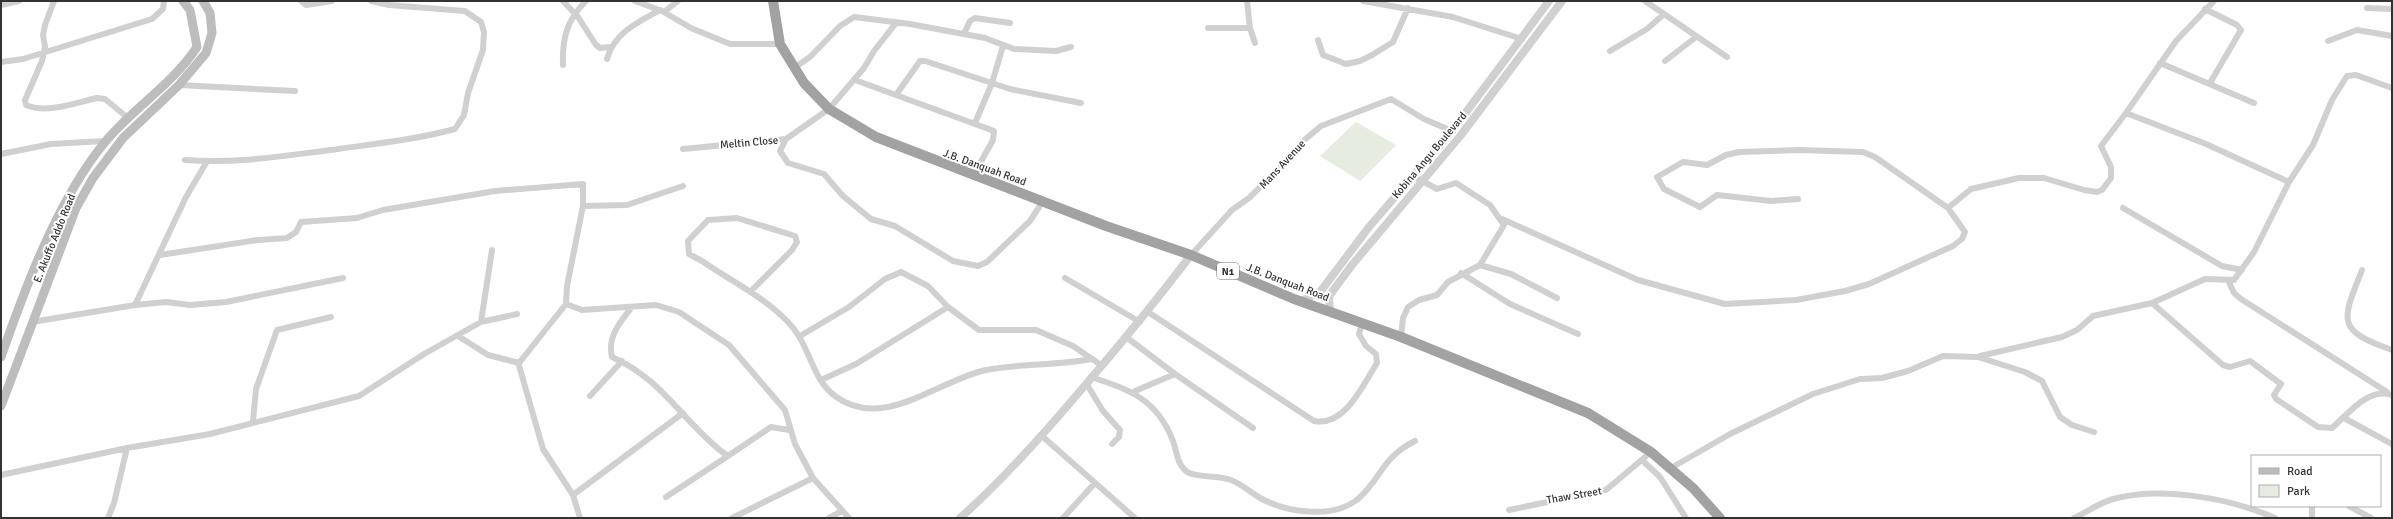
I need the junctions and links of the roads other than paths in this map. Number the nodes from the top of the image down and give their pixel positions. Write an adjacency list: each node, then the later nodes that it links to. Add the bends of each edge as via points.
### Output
1 (18, 1): 21 (street)
2 (54, 1): 47 (street, via 45,25)
3 (164, 1): 47 (street, via 163,9 152,19)
4 (183, 1): 66 (main road, E. Akuffo Addo Road, via 190,10 197,47 174,78)
5 (203, 1): 58 (main road, E. Akuffo Addo Road, via 210,13 212,33 206,53)
6 (301, 1): 7 (street, via 306,6)
7 (332, 1)
8 (371, 1): 74 (street, via 389,5 465,11 482,23 484,34 480,56 467,94 468,106 455,129 394,142 275,158)
9 (563, 1): 28 (street)
10 (586, 1): 28 (street)
11 (635, 1): 27 (street)
12 (678, 1): 27 (street)
13 (773, 1): 42 (highway, J.B. Danquah Road / N1)
14 (1247, 1): 33 (street)
15 (1363, 1): 22 (street)
16 (1383, 1): 22 (street)
17 (1549, 1): 37 (street, Kobina Angu Boulevard)
18 (1562, 1): 40 (street, Kobina Angu Boulevard)
19 (1645, 1): 29 (street)
20 (2214, 1): 25 (street)
21 (1, 5)
22 (1396, 6): 23 (street)
23 (1408, 8): 37 (street, via 1470,21); 38 (street, via 1393,42 1360,61 1346,64 1328,58 1320,51)
24 (2367, 8): 26 (street)
25 (2205, 9): 52 (street); 56 (street, via 2237,25 2241,30)
26 (2392, 9)
27 (662, 11): 42 (street, via 691,28 730,44); 44 (street, via 628,28)
28 (574, 12): 44 (street, via 596,45 600,48); 53 (street, via 562,41)
29 (1664, 14): 36 (street); 46 (street, via 1647,29)
30 (896, 23): 34 (street); 54 (street, via 863,17 850,19 810,57); 55 (street, Meltin Close)
31 (1010, 23): 34 (street, via 975,18 970,21)
32 (1208, 28): 33 (street)
33 (1250, 28): 41 (street)
34 (964, 34): 43 (street, via 985,38)
35 (2392, 36): 39 (street, via 2356,30)
36 (1696, 37): 48 (street); 50 (street)
37 (1522, 39): 40 (street); 68 (street, Kobina Angu Boulevard)
38 (1318, 40)
39 (2328, 41)
40 (1530, 42): 77 (street, Kobina Angu Boulevard, via 1461,135)
41 (1255, 43)
42 (780, 44): 54 (highway, J.B. Danquah Road / N1)
43 (1003, 46): 45 (street, via 1043,52); 57 (street)
44 (611, 47): 49 (street)
45 (1071, 47)
46 (1610, 51)
47 (44, 52): 51 (street); 66 (street, via 26,105 40,109 97,98 105,99)
48 (1727, 57)
49 (607, 60)
50 (1665, 61)
51 (1, 62)
52 (2160, 63): 56 (street); 65 (street)
53 (563, 65)
54 (794, 68): 64 (highway, J.B. Danquah Road / N1, via 804,83)
55 (854, 80): 61 (street); 64 (street, Meltin Close)
56 (2210, 82): 63 (street)
57 (992, 83): 61 (street, via 920,61); 62 (street); 67 (street)
58 (179, 85): 60 (street); 110 (main road, E. Akuffo Addo Road, via 123,138 93,178 76,208)
59 (2392, 88): 78 (street, via 2356,75 2347,76 2332,100 2313,145)
60 (295, 91)
61 (896, 95): 67 (street)
62 (1081, 103)
63 (2254, 103)
64 (829, 109): 69 (street, Meltin Close); 75 (highway, J.B. Danquah Road / N1, via 876,137)
65 (2126, 113): 78 (street, via 2213,147); 83 (street, via 2101,146 2111,167 2111,178 2102,190 2084,190 2044,178 2018,178 1971,189)
66 (128, 118): 70 (main road, E. Akuffo Addo Road)
67 (975, 123): 75 (street, via 991,128 995,135)
68 (1452, 131): 76 (street, Kobina Angu Boulevard); 88 (street, Mans Avenue, via 1424,119 1391,99 1321,126 1302,142 1254,193 1232,210)
69 (786, 139): 71 (street, Meltin Close); 81 (street, via 780,151 788,163 824,174 843,196 871,219 895,226 953,261 978,266 987,262 1030,221)
70 (105, 142): 72 (street, via 51,144); 115 (main road, E. Akuffo Addo Road, via 80,176 61,210)
71 (683, 149)
72 (1, 154)
73 (185, 160): 74 (street)
74 (206, 163): 87 (street, via 186,198)
75 (973, 176): 81 (highway, J.B. Danquah Road / N1)
76 (1413, 176): 77 (street); 97 (street, Kobina Angu Boulevard, via 1369,227)
77 (1421, 182): 85 (street, via 1437,189 1456,183 1492,206); 98 (street, Kobina Angu Boulevard, via 1378,232)
78 (2289, 182): 90 (street, via 2254,252)
79 (683, 186): 82 (street, via 627,205)
80 (1798, 199): 83 (street, via 1771,201 1717,195 1700,207 1664,189 1657,177 1683,162 1707,165 1726,155 1739,152 1863,152 1875,157)
81 (1043, 201): 88 (highway, J.B. Danquah Road / N1)
82 (582, 206): 87 (street, via 583,184 495,191 383,210 357,218 301,222 296,232 287,238); 102 (street)
83 (1948, 208): 85 (street, via 1965,232 1962,239 1953,246 1869,284 1845,291 1796,300 1743,304 1716,302 1638,280)
84 (2123, 208): 90 (street, via 2222,266)
85 (1502, 219): 89 (street, via 1503,230)
86 (492, 250): 111 (street)
87 (160, 255): 103 (street)
88 (1191, 255): 100 (highway, J.B. Danquah Road / N1); 106 (street)
89 (1480, 264): 92 (street); 99 (street, via 1511,274)
90 (2242, 270): 95 (street, via 2238,278)
91 (2362, 270): 120 (street, via 2345,314 2348,328 2368,342)
92 (1461, 273): 114 (street, via 1510,304); 119 (street, via 1448,282 1437,296 1419,299 1406,309)
93 (343, 278): 103 (street, via 226,302)
94 (1065, 278): 112 (street)
95 (2228, 280): 101 (street, via 2205,279); 131 (street, via 2234,293 2241,299)
96 (750, 292): 96 (street, via 718,272 704,259 689,254 688,241 708,220 737,218 795,236 797,242 792,250); 117 (street)
97 (1320, 292): 98 (street); 100 (street, Kobina Angu Boulevard)
98 (1329, 296): 107 (street)
99 (1557, 298)
100 (1301, 301): 107 (highway, J.B. Danquah Road / N1)
101 (2152, 302): 122 (street, via 2093,316 2077,330 2062,337); 135 (street, via 2223,365 2230,367 2250,361 2277,379 2281,384 2274,395 2276,399 2308,421 2327,429)
102 (566, 304): 104 (street, via 582,310); 125 (street)
103 (135, 305): 110 (street)
104 (632, 307): 124 (street, via 616,327 609,348 612,357); 138 (street, via 656,305 679,312 729,345 785,410)
105 (948, 307): 117 (street, via 928,286 901,272 895,273 849,307); 123 (street, via 979,330 1036,330 1073,346); 128 (street, via 856,364)
106 (1148, 312): 112 (street); 113 (street, via 1314,421 1321,422 1333,419 1348,405 1377,363 1376,354 1366,346 1359,334)
107 (1330, 312): 113 (highway, J.B. Danquah Road / N1)
108 (517, 314): 111 (street)
109 (330, 317): 136 (street, via 277,330 256,389)
110 (32, 322): 133 (main road, E. Akuffo Addo Road)
111 (482, 322): 116 (street)
112 (1140, 322): 118 (street)
113 (1362, 323): 119 (highway, J.B. Danquah Road / N1)
114 (1578, 334)
115 (4, 336): 121 (main road, E. Akuffo Addo Road)
116 (458, 336): 125 (street, via 488,355); 136 (street, via 424,354 359,396)
117 (800, 336): 128 (street)
118 (1126, 337): 126 (street); 127 (street)
119 (1401, 337): 145 (highway, J.B. Danquah Road / N1, via 1588,413)
120 (2392, 350)
121 (1, 357)
122 (1978, 357): 139 (street, via 2025,372 2042,381 2060,416 2072,424); 148 (street, via 1943,356 1908,371 1882,378 1860,379 1813,394 1730,434)
123 (1091, 359): 126 (street); 128 (street, via 974,372 906,404 887,408 866,408 842,401 828,391)
124 (622, 361): 132 (street); 134 (street, via 646,373 671,397)
125 (518, 362): 152 (street, via 543,449)
126 (1101, 366): 129 (street)
127 (1175, 374): 130 (street); 137 (street)
128 (821, 380)
129 (1088, 380): 130 (street); 140 (street); 142 (street, via 1103,411 1120,430 1120,437)
130 (1135, 391): 141 (street, via 1157,412 1169,430 1182,467 1187,472 1193,475 1215,475 1238,483 1262,499 1296,510 1328,512 1359,500 1397,450)
131 (2390, 394): 135 (street, via 2377,392 2369,396)
132 (590, 396)
133 (1, 406)
134 (683, 414): 146 (street, via 719,451); 152 (street)
135 (2344, 418): 143 (street)
136 (254, 421): 144 (street, via 210,434)
137 (1253, 428)
138 (790, 430): 146 (street, via 771,427); 150 (street)
139 (2094, 432)
140 (1042, 436): 151 (street); 163 (street, via 985,496)
141 (1415, 441)
142 (1112, 444)
143 (2392, 444)
144 (127, 448): 149 (street); 158 (street)
145 (1651, 452): 147 (street, Thaw Street); 148 (highway, J.B. Danquah Road / N1)
146 (728, 456): 153 (street)
147 (1642, 460): 156 (street, Thaw Street, via 1606,490); 166 (street, via 1660,477)
148 (1671, 468): 167 (highway, J.B. Danquah Road / N1)
149 (1, 475)
150 (812, 478): 157 (street); 160 (street)
151 (1094, 484): 164 (street); 165 (street)
152 (573, 495): 159 (street)
153 (666, 497)
154 (2312, 507): 170 (street)
155 (2351, 507): 171 (street)
156 (1509, 510)
157 (842, 511): 161 (street); 162 (street)
158 (108, 518)
159 (580, 518)
160 (732, 518)
161 (829, 518)
162 (848, 518)
163 (960, 518)
164 (1063, 518)
165 (1135, 518)
166 (1686, 518)
167 (1720, 518)
168 (2074, 518): 169 (street, via 2113,499 2169,495 2259,509)
169 (2275, 518)
170 (2312, 518)
171 (2371, 518)

